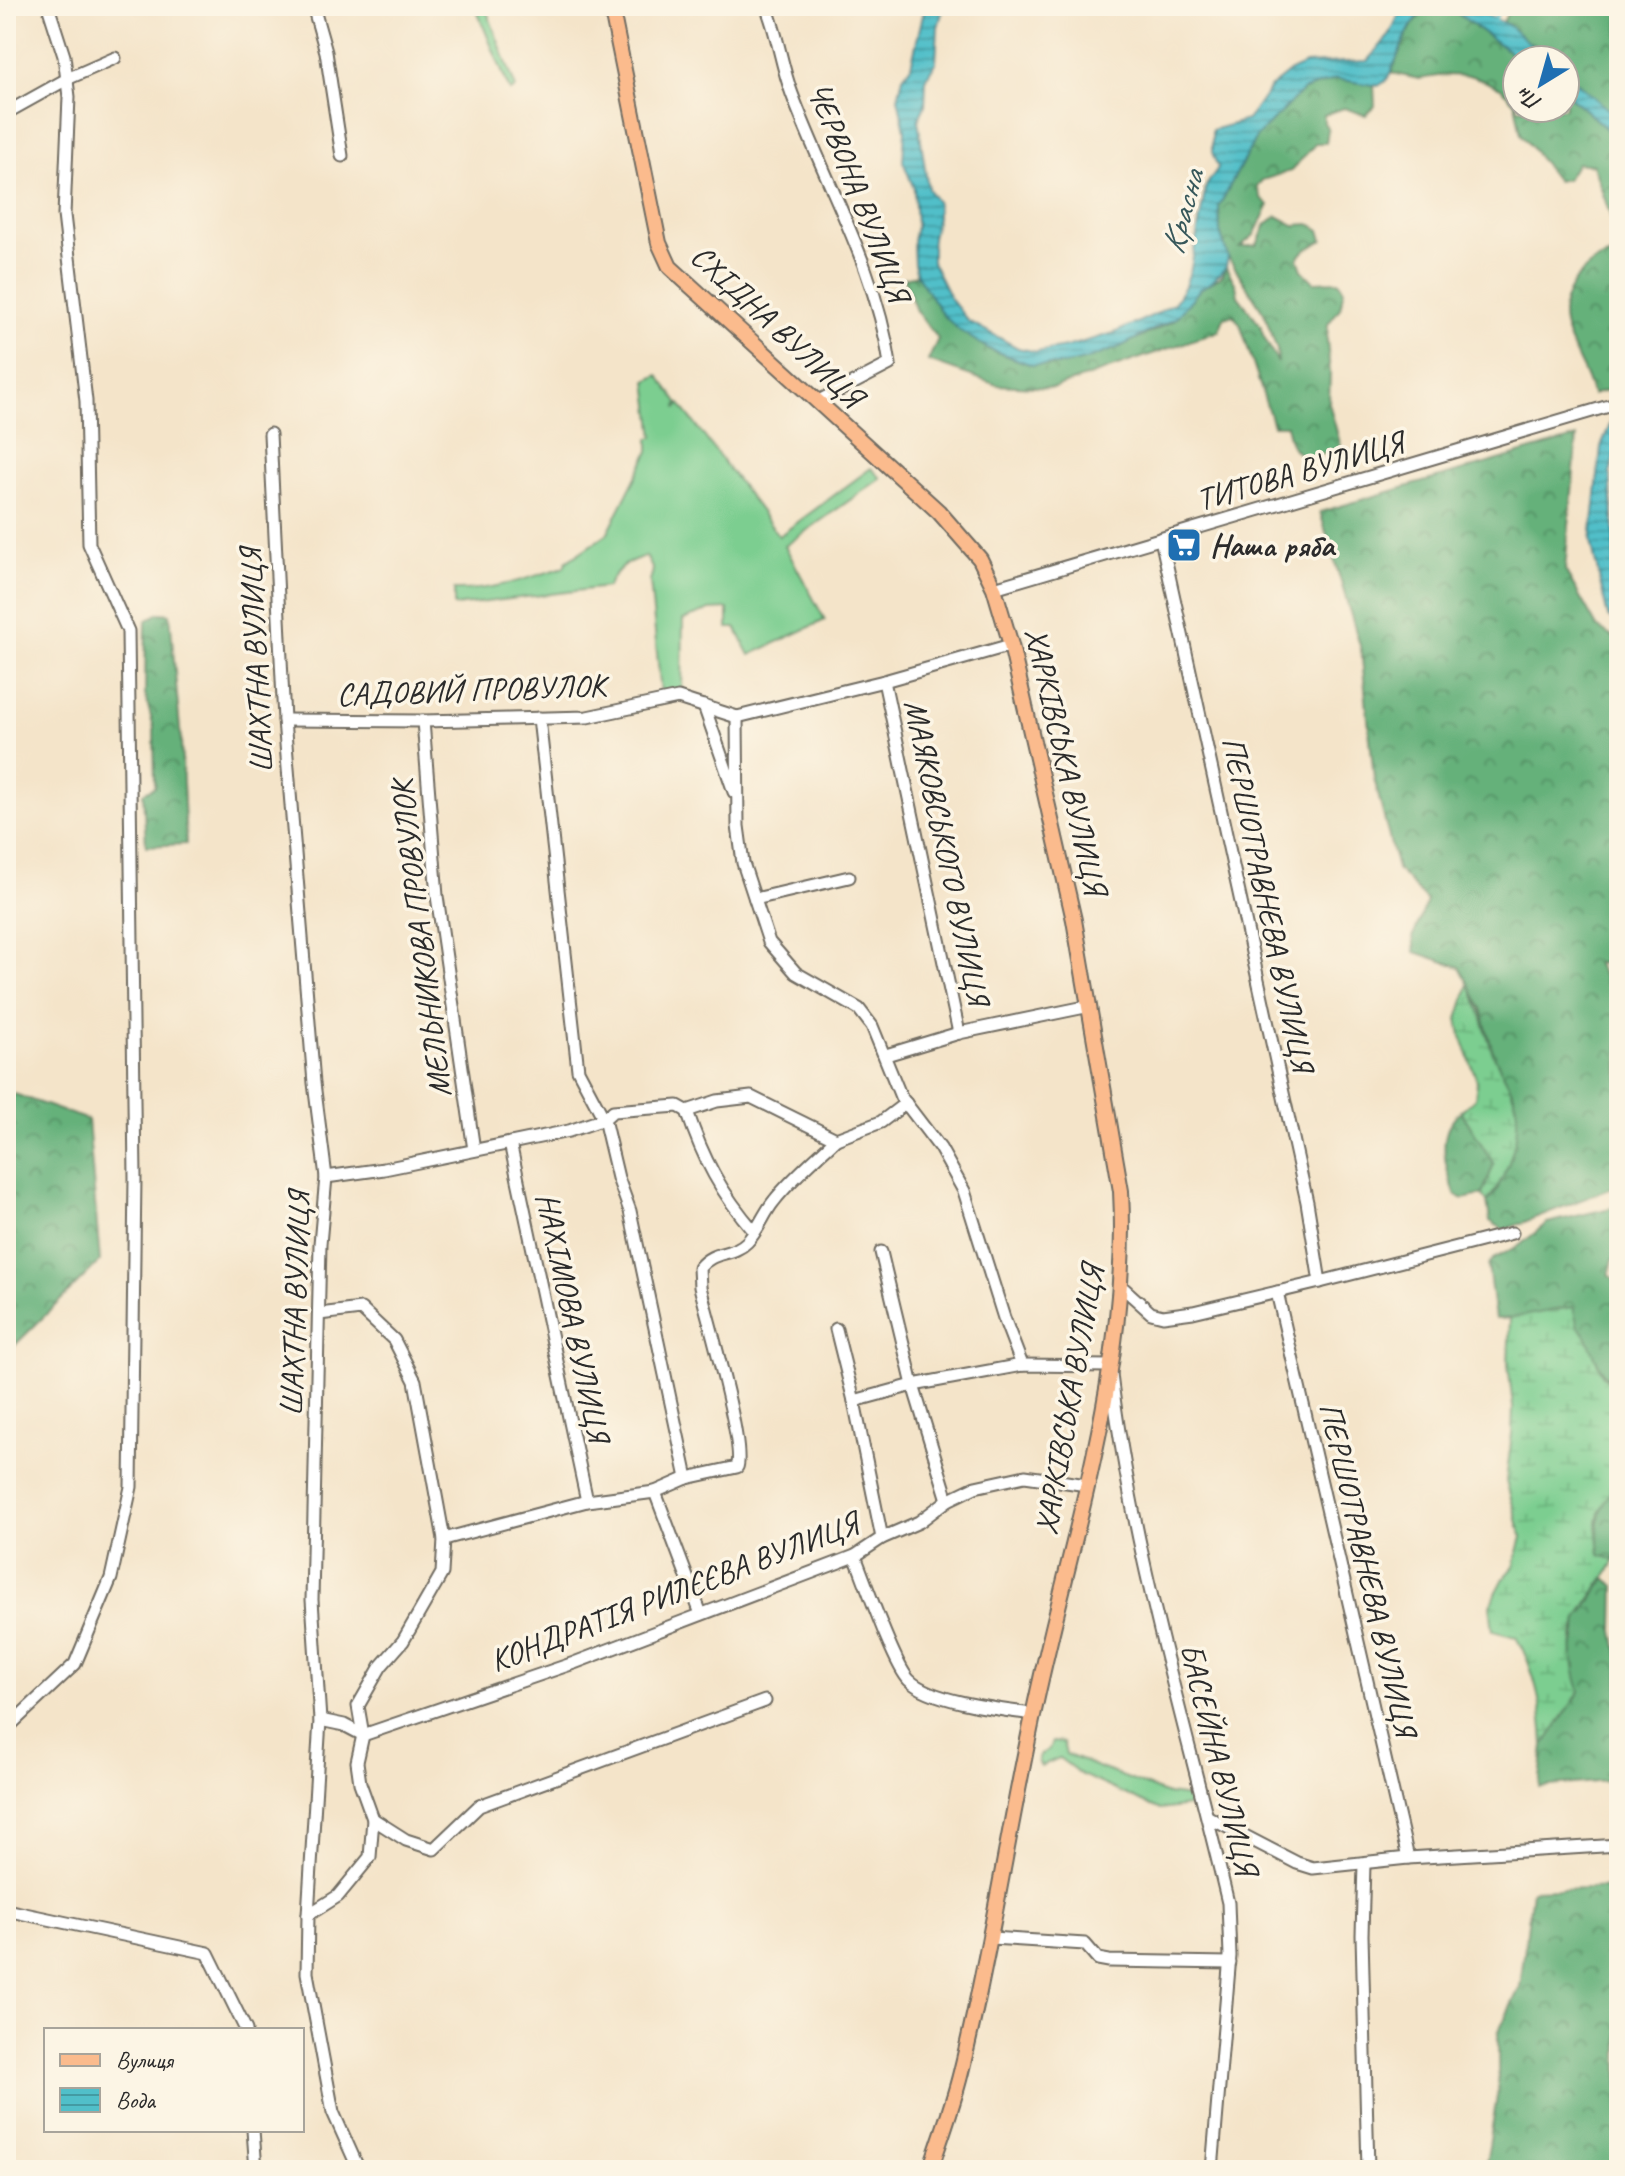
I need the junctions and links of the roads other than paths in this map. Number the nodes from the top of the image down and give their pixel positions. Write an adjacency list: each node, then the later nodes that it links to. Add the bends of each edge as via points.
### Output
1 (48, 6): 6 (street)
2 (313, 6): 8 (street, via 326,52)
3 (611, 6): 9 (main road, СХІДНА ВУЛИЦЯ, via 665,259)
4 (766, 6): 9 (street, ЧЕРВОНА ВУЛИЦЯ, via 791,92 858,244 890,364)
5 (115, 58): 6 (street)
6 (67, 79): 7 (street); 58 (street, via 64,215 86,401 89,544 128,631 135,1178 131,1487 111,1578 75,1664)
7 (6, 113)
8 (342, 156)
9 (817, 402): 13 (main road, СХІДНА ВУЛИЦЯ, via 939,512 980,559)
10 (1619, 403): 12 (street, ТИТОВА ВУЛИЦЯ)
11 (270, 434): 19 (street, ШАХТНА ВУЛИЦЯ)
12 (1161, 539): 13 (street, ТИТОВА ВУЛИЦЯ); 37 (street, ПЕРШОТРАВНЕВА ВУЛИЦЯ, via 1307,1202)
13 (994, 588): 14 (main road, ХАРКІВСЬКА ВУЛИЦЯ)
14 (1011, 645): 15 (street); 24 (main road, ХАРКІВСЬКА ВУЛИЦЯ)
15 (884, 681): 17 (street); 25 (street, МАЯКОВСЬКОГО ВУЛИЦЯ)
16 (704, 706): 17 (street, САДОВИЙ ПРОВУЛОК); 18 (street, САДОВИЙ ПРОВУЛОК, via 678,698 587,717); 21 (street)
17 (737, 717): 21 (street)
18 (539, 718): 20 (street, САДОВИЙ ПРОВУЛОК); 29 (street, via 578,1070)
19 (284, 720): 20 (street, САДОВИЙ ПРОВУЛОК); 33 (street, ШАХТНА ВУЛИЦЯ)
20 (423, 721): 32 (street, МЕЛЬНИКОВА ПРОВУЛОК, via 437,896)
21 (737, 801): 23 (street, via 743,863)
22 (849, 877): 23 (street)
23 (755, 899): 26 (street, via 769,942 796,973 859,1009)
24 (1090, 1006): 25 (street); 38 (main road, ХАРКІВСЬКА ВУЛИЦЯ, via 1121,1191)
25 (959, 1033): 26 (street)
26 (886, 1055): 27 (street)
27 (906, 1103): 30 (street, via 881,1122); 42 (street, via 953,1167 964,1191)
28 (682, 1109): 29 (street, via 613,1111); 30 (street, via 751,1097); 34 (street, via 730,1204)
29 (604, 1119): 31 (street); 46 (street, via 641,1255)
30 (836, 1139): 34 (street, via 789,1183)
31 (510, 1143): 32 (street); 50 (street, НАХІМОВА ВУЛИЦЯ)
32 (474, 1150): 33 (street)
33 (326, 1177): 40 (street, ШАХТНА ВУЛИЦЯ)
34 (754, 1231): 46 (street, via 740,1248 707,1258 699,1268 740,1461 726,1471)
35 (1512, 1233): 37 (street)
36 (881, 1252): 44 (street)
37 (1320, 1282): 39 (street)
38 (1121, 1286): 39 (street, via 1151,1313 1163,1316); 43 (main road, ХАРКІВСЬКА ВУЛИЦЯ)
39 (1277, 1292): 63 (street, ПЕРШОТРАВНЕВА ВУЛИЦЯ)
40 (319, 1314): 52 (street, via 361,1309 394,1340 415,1381); 57 (street, ШАХТНА ВУЛИЦЯ, via 312,1600)
41 (836, 1329): 45 (street)
42 (1022, 1365): 43 (street); 44 (street)
43 (1110, 1366): 47 (main road, ХАРКІВСЬКА ВУЛИЦЯ); 60 (street, БАСЕЙНА ВУЛИЦЯ, via 1143,1566)
44 (913, 1385): 45 (street); 49 (street)
45 (854, 1401): 51 (street)
46 (687, 1478): 48 (street)
47 (1087, 1485): 49 (street, КОНДРАТІЯ РИЛЄЄВА ВУЛИЦЯ, via 1025,1476 975,1487); 56 (main road, ХАРКІВСЬКА ВУЛИЦЯ)
48 (655, 1492): 50 (street); 54 (street)
49 (948, 1500): 51 (street, КОНДРАТІЯ РИЛЄЄВА ВУЛИЦЯ, via 919,1522)
50 (587, 1501): 52 (street)
51 (882, 1538): 53 (street, КОНДРАТІЯ РИЛЄЄВА ВУЛИЦЯ)
52 (444, 1539): 59 (street, via 442,1573 358,1706)
53 (855, 1556): 54 (street, КОНДРАТІЯ РИЛЄЄВА ВУЛИЦЯ); 56 (street, via 907,1679 933,1694)
54 (701, 1614): 59 (street, КОНДРАТІЯ РИЛЄЄВА ВУЛИЦЯ)
55 (765, 1701): 61 (street, via 479,1806 434,1849 406,1840)
56 (1033, 1714): 67 (main road, ХАРКІВСЬКА ВУЛИЦЯ)
57 (320, 1720): 59 (street); 66 (street, ШАХТНА ВУЛИЦЯ)
58 (6, 1729)
59 (363, 1735): 61 (street, via 357,1762)
60 (1208, 1817): 64 (street, via 1313,1868); 68 (street, БАСЕЙНА ВУЛИЦЯ, via 1228,1903)
61 (373, 1819): 66 (street, via 370,1857 338,1896)
62 (1619, 1845): 63 (street)
63 (1408, 1858): 64 (street)
64 (1364, 1864): 75 (street)
65 (6, 1910): 69 (street, via 208,1953)
66 (308, 1915): 72 (street, ШАХТНА ВУЛИЦЯ, via 307,1973 325,2079 333,2112)
67 (991, 1938): 68 (street, via 1085,1944 1098,1959 1109,1961); 73 (main road, ХАРКІВСЬКА ВУЛИЦЯ)
68 (1230, 1963): 74 (street, БАСЕЙНА ВУЛИЦЯ)
69 (245, 2028)
70 (253, 2132): 71 (street)
71 (256, 2170)
72 (359, 2170)
73 (932, 2170)
74 (1212, 2170)
75 (1368, 2170)

